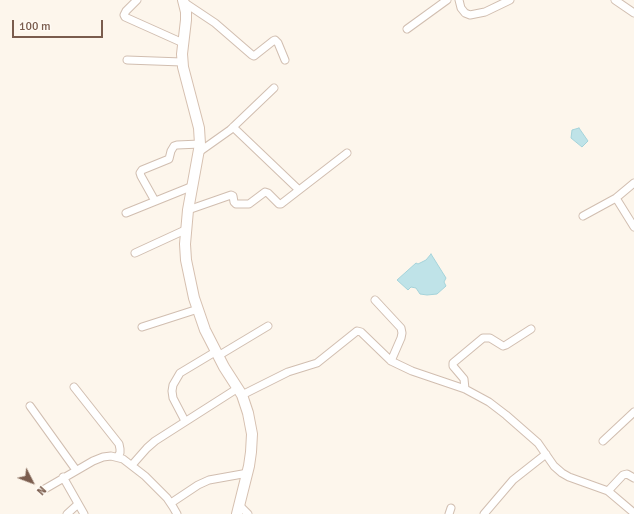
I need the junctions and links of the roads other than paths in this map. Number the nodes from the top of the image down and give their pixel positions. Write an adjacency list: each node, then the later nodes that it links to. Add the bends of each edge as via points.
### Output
1 (137, 0): 9 (street, via 126,11 125,17)
2 (447, 0): 8 (street)
3 (459, 0): 4 (street, via 461,8 470,15 485,12)
4 (510, 0)
5 (616, 0): 7 (street)
6 (184, 2): 9 (street, via 186,20); 11 (street, via 215,23 254,56 275,40)
7 (634, 13)
8 (407, 29)
9 (183, 43): 12 (street)
10 (127, 60): 12 (street)
11 (285, 60)
12 (182, 62): 15 (street, via 199,128)
13 (274, 88): 14 (street)
14 (233, 127): 15 (street); 19 (street)
15 (200, 148): 18 (street); 21 (street, via 174,146 169,159 142,170 141,176)
16 (348, 153): 19 (street)
17 (634, 183): 20 (street)
18 (193, 186): 21 (street); 22 (street)
19 (299, 190): 22 (street, via 281,204 265,192 249,204 236,204 231,195)
20 (616, 198): 24 (street); 25 (street)
21 (155, 201): 23 (street)
22 (188, 210): 26 (street)
23 (126, 212)
24 (583, 216)
25 (634, 227)
26 (185, 230): 27 (street); 29 (street, via 186,260)
27 (135, 253)
28 (375, 300): 34 (street, via 401,328 401,338)
29 (198, 309): 31 (street); 33 (street)
30 (268, 326): 33 (street)
31 (142, 327)
32 (531, 329): 36 (street, via 502,346 490,338 483,338 456,360 453,366 464,379)
33 (217, 354): 37 (street); 40 (street, via 180,373 173,385 173,398)
34 (391, 361): 36 (street); 37 (street, via 357,331 317,363)
35 (74, 387): 43 (street, via 118,444 120,453)
36 (465, 389): 42 (street, via 506,415 538,443)
37 (240, 392): 40 (street); 46 (street, via 252,434)
38 (30, 406): 45 (street)
39 (634, 412): 41 (street)
40 (185, 421): 44 (street, via 155,441)
41 (603, 441)
42 (546, 454): 50 (street, via 554,466 568,477); 59 (street, via 513,480)
43 (117, 457): 44 (street); 45 (street, via 103,457)
44 (132, 465): 51 (street)
45 (76, 470): 47 (street)
46 (248, 473): 51 (street, via 209,480); 53 (street)
47 (64, 478): 49 (street); 52 (street)
48 (634, 478): 50 (street, via 627,474)
49 (43, 490)
50 (608, 491): 54 (street)
51 (171, 503): 57 (street)
52 (78, 504): 55 (street); 56 (street)
53 (238, 509): 58 (street)
54 (634, 513)
55 (67, 514)
56 (84, 514)
57 (177, 514)
58 (248, 514)
59 (484, 514)

